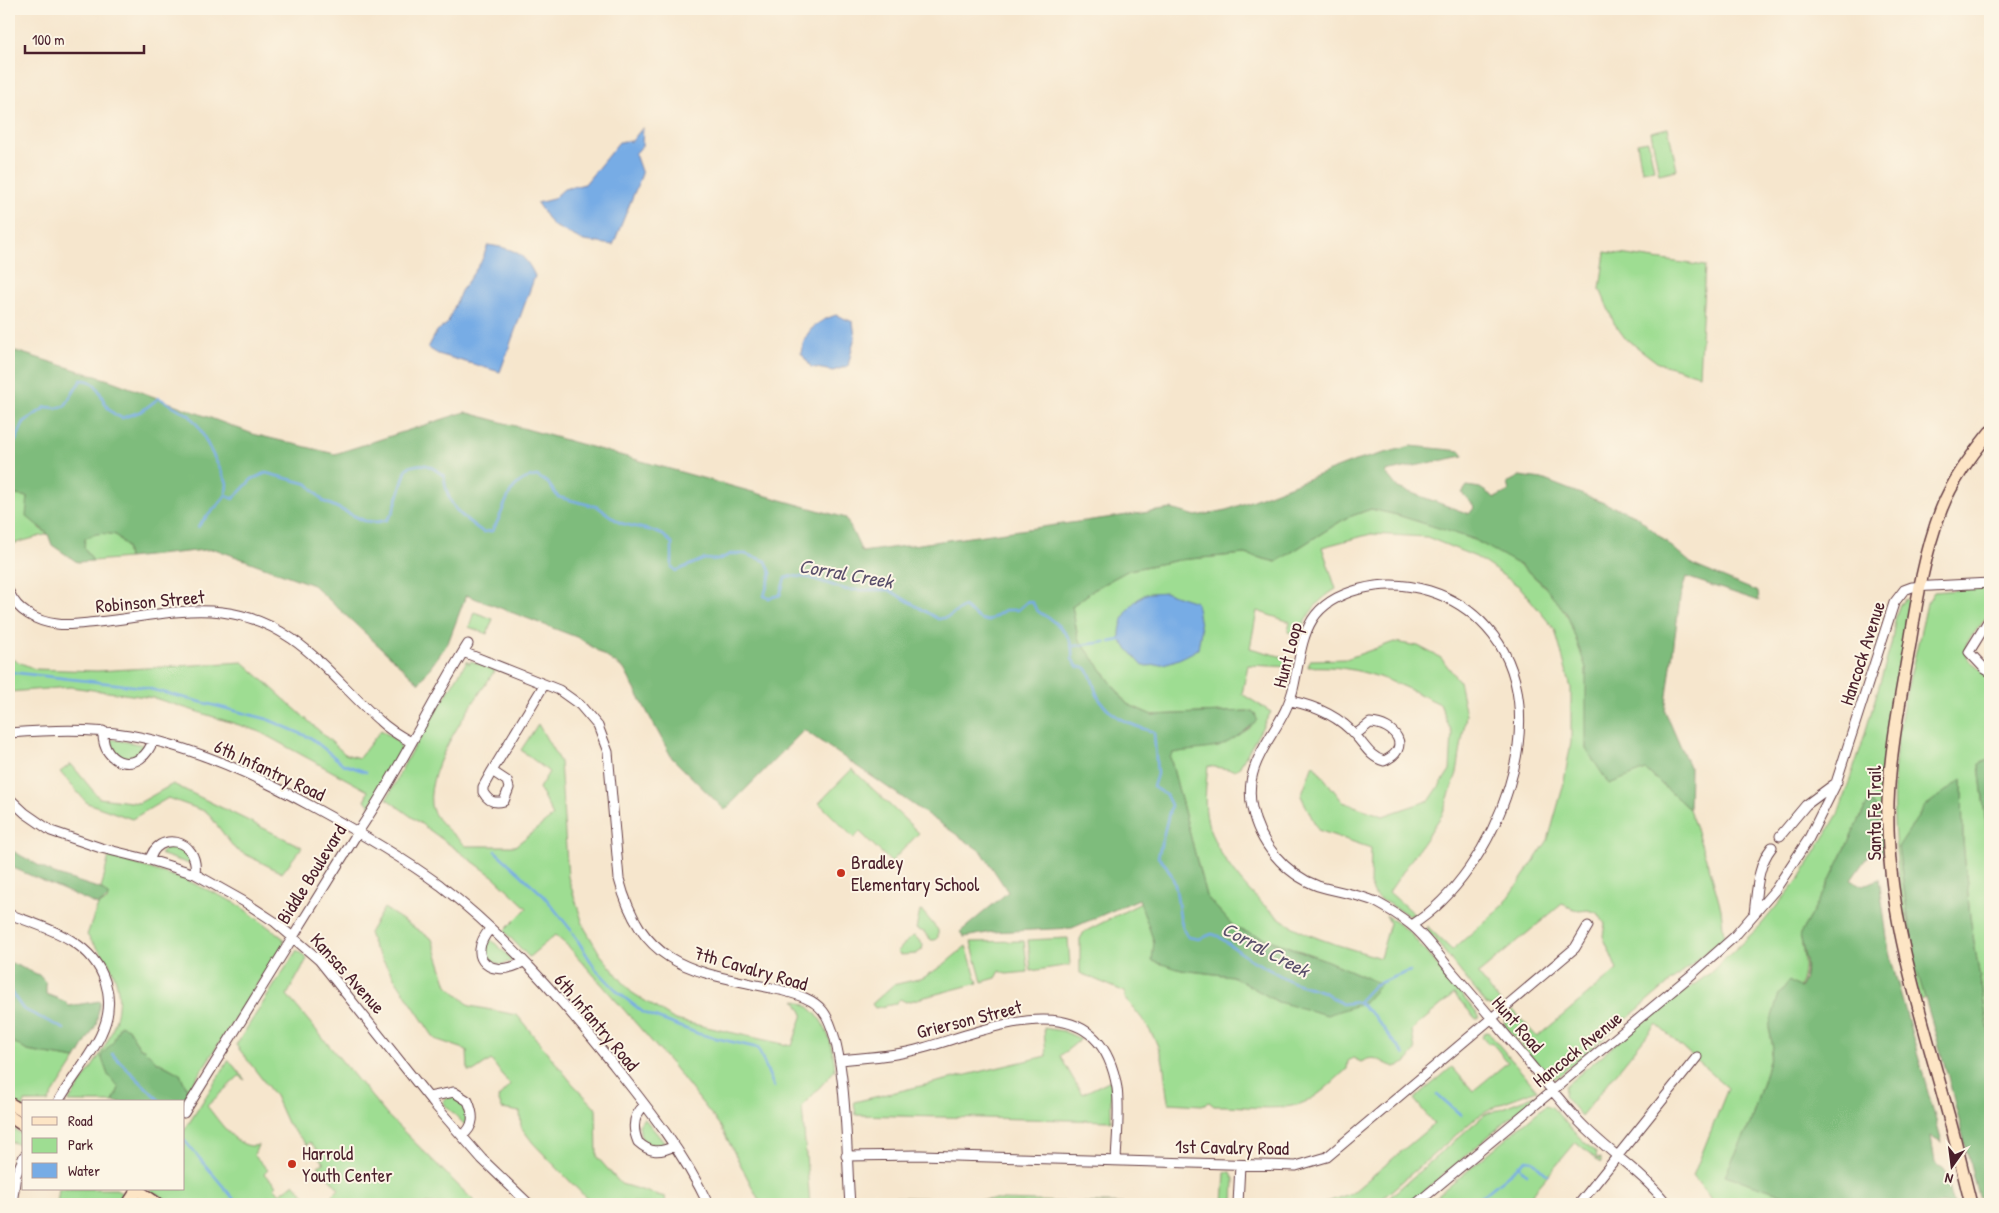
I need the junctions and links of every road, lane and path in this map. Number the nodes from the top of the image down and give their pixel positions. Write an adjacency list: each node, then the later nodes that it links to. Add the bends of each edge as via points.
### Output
1 (1990, 432): 3 (street, Santa Fe Trail, via 1966,463 1941,510)
2 (1990, 583): 3 (street, Hancock Avenue)
3 (1920, 587): 16 (street, Hancock Avenue, via 1904,590 1894,603); 60 (street, Santa Fe Trail, via 1890,770 1890,858 1914,996)
4 (9, 592): 14 (street, Robinson Street, via 12,600 32,616 58,625 192,611 246,616 273,626 296,640 378,720)
5 (1990, 618): 7 (street, via 1969,652)
6 (466, 648): 8 (street, 7th Cavalry Road); 14 (street, Biddle Boulevard)
7 (1990, 672)
8 (544, 684): 15 (street); 32 (street, 7th Cavalry Road, via 580,705 598,726 608,752 619,879 624,899 642,931 669,958 684,967 812,1001 823,1010 835,1033)
9 (1291, 701): 12 (street, via 1333,717); 25 (street, Hunt Loop, via 1261,750 1250,780 1252,812 1261,834 1274,854 1301,878 1318,886 1375,901); 25 (street, Hunt Loop, via 1307,629 1314,616 1328,601 1363,588 1410,586 1438,593 1474,613 1505,651 1519,689 1520,712 1508,790 1489,836 1463,878 1450,894)
10 (103, 731): 11 (street, 6th Infantry Road); 13 (street, 6th Infantry Road); 13 (street, via 106,751 123,762 143,758)
11 (9, 733)
12 (1355, 735): 12 (street, via 1370,723 1378,724 1390,729 1400,746 1394,757 1384,761 1373,758)
13 (153, 740): 18 (street, 6th Infantry Road, via 246,773)
14 (411, 742): 18 (street, Biddle Boulevard, via 385,793)
15 (492, 771)
16 (1837, 782): 19 (street, via 1806,805); 24 (street, Hancock Avenue, via 1808,840 1775,890)
17 (9, 798): 21 (street, Kansas Avenue, via 25,814 51,831)
18 (358, 832): 27 (street, 6th Infantry Road, via 440,886); 28 (street, Biddle Boulevard)
19 (1780, 836)
20 (1772, 847): 24 (street, via 1764,858 1758,880)
21 (150, 860): 22 (street, Kansas Avenue); 22 (street, via 156,847 175,842 194,854)
22 (195, 874): 28 (street, Kansas Avenue, via 243,900)
23 (9, 914): 35 (street, via 71,940 86,950 95,960 108,987 107,1019 101,1034)
24 (1754, 914): 33 (street, Hancock Avenue, via 1734,937 1689,977)
25 (1412, 925): 30 (street, Hunt Road)
26 (1588, 926): 30 (street, 1st Cavalry Road, via 1575,948)
27 (490, 928): 29 (street, 6th Infantry Road); 29 (street, via 479,946 480,956 486,964 503,970)
28 (293, 936): 34 (street, Kansas Avenue, via 339,982); 39 (street, Biddle Boulevard)
29 (523, 962): 37 (street, 6th Infantry Road, via 590,1036)
30 (1492, 1019): 33 (street, Hunt Road); 48 (street, 1st Cavalry Road, via 1327,1156 1296,1166)
31 (1697, 1057): 45 (street)
32 (840, 1060): 44 (street, 7th Cavalry Road); 46 (street, Grierson Street, via 921,1049 1014,1022 1046,1018 1068,1022 1098,1040 1112,1064 1117,1090)
33 (1553, 1090): 45 (street, Hunt Road, via 1578,1120); 57 (street, Hancock Avenue)
34 (429, 1097): 42 (street, Kansas Avenue); 42 (street, via 454,1092 468,1101 472,1124)
35 (59, 1100)
36 (9, 1103): 38 (street)
37 (645, 1105): 43 (street, 6th Infantry Road); 43 (street, via 634,1124 638,1142 652,1152)
38 (22, 1111)
39 (185, 1111)
40 (9, 1116): 41 (street)
41 (22, 1125)
42 (462, 1136): 53 (street, Kansas Avenue)
43 (674, 1146): 54 (street, 6th Infantry Road)
44 (846, 1156): 46 (street, 1st Cavalry Road); 55 (street, 7th Cavalry Road)
45 (1617, 1157): 58 (street); 59 (street, Hunt Road, via 1653,1187)
46 (1116, 1160): 48 (street, 1st Cavalry Road)
47 (22, 1161): 50 (street, via 16,1175)
48 (1240, 1165): 56 (street)
49 (137, 1190): 51 (street); 52 (street)
50 (12, 1204)
51 (128, 1204)
52 (158, 1204)
53 (529, 1204)
54 (708, 1204)
55 (850, 1204)
56 (1238, 1204)
57 (1416, 1204)
58 (1579, 1204)
59 (1667, 1204)
60 (1971, 1204)

